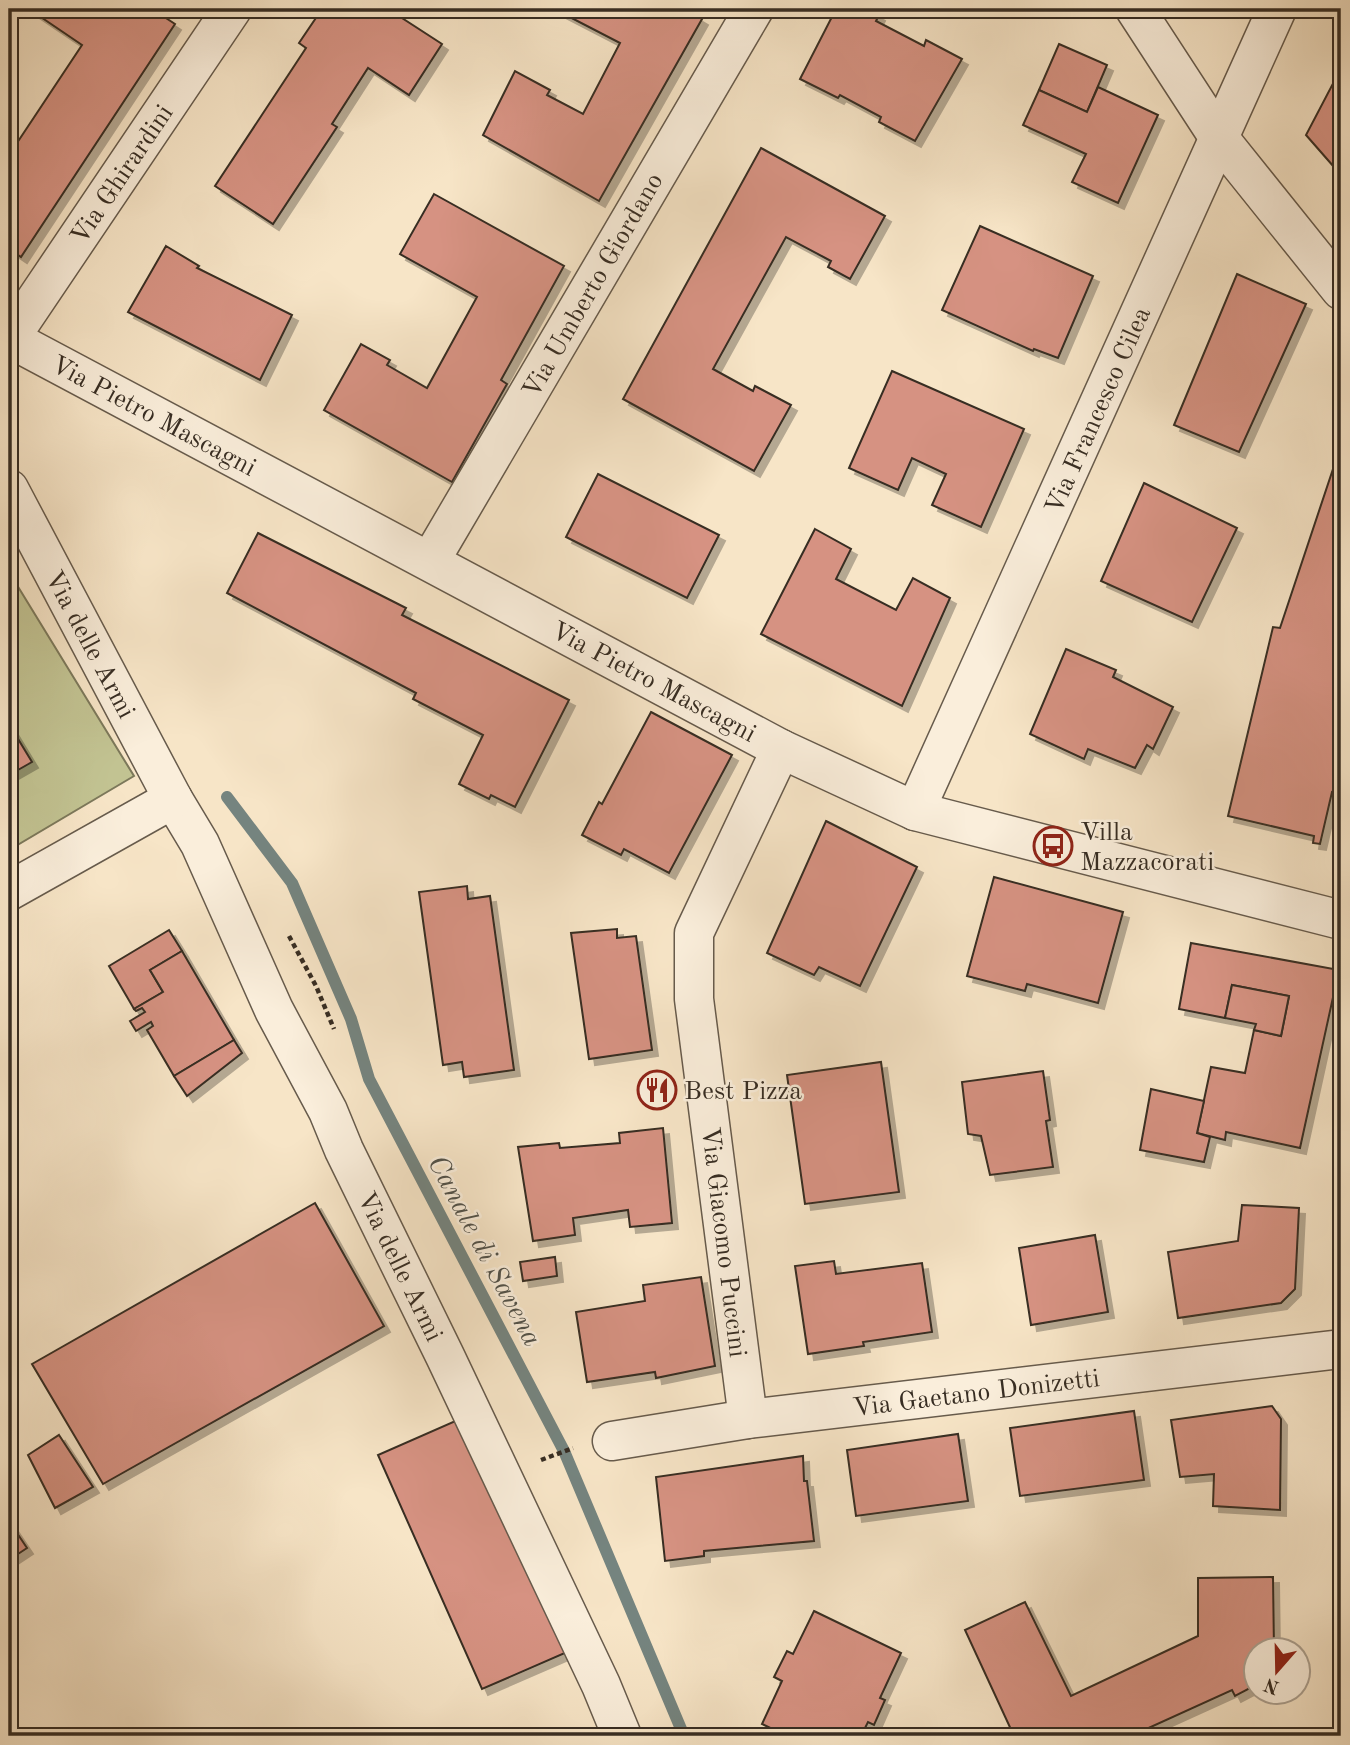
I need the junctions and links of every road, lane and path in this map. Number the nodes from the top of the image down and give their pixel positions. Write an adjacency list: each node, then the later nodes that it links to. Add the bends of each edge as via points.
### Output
1 (232, 9): 7 (street, Via Ghirardini)
2 (754, 9): 9 (street, Via Umberto Giordano)
3 (1135, 9): 5 (street)
4 (1277, 9): 5 (street, Via Francesco Cilea)
5 (1219, 138): 6 (street); 12 (street, Via Francesco Cilea)
6 (1341, 290)
7 (9, 338): 9 (street, Via Pietro Mascagni)
8 (9, 489): 11 (street, Via delle Armi)
9 (430, 561): 10 (street, Via Pietro Mascagni)
10 (780, 749): 12 (street, Via Pietro Mascagni); 16 (street, Via Giacomo Puccini, via 694,933 694,999)
11 (173, 799): 13 (street); 20 (street, Via delle Armi, via 200,844 274,1010 328,1111 452,1369)
12 (915, 811): 14 (street, Via Pietro Mascagni)
13 (9, 891)
14 (1341, 920)
15 (1341, 1349): 16 (street, Via Gaetano Donizetti)
16 (748, 1419): 17 (street, Via Gaetano Donizetti)
17 (612, 1441)
18 (564, 1451): 19 (path)
19 (541, 1460)
20 (622, 1736)

